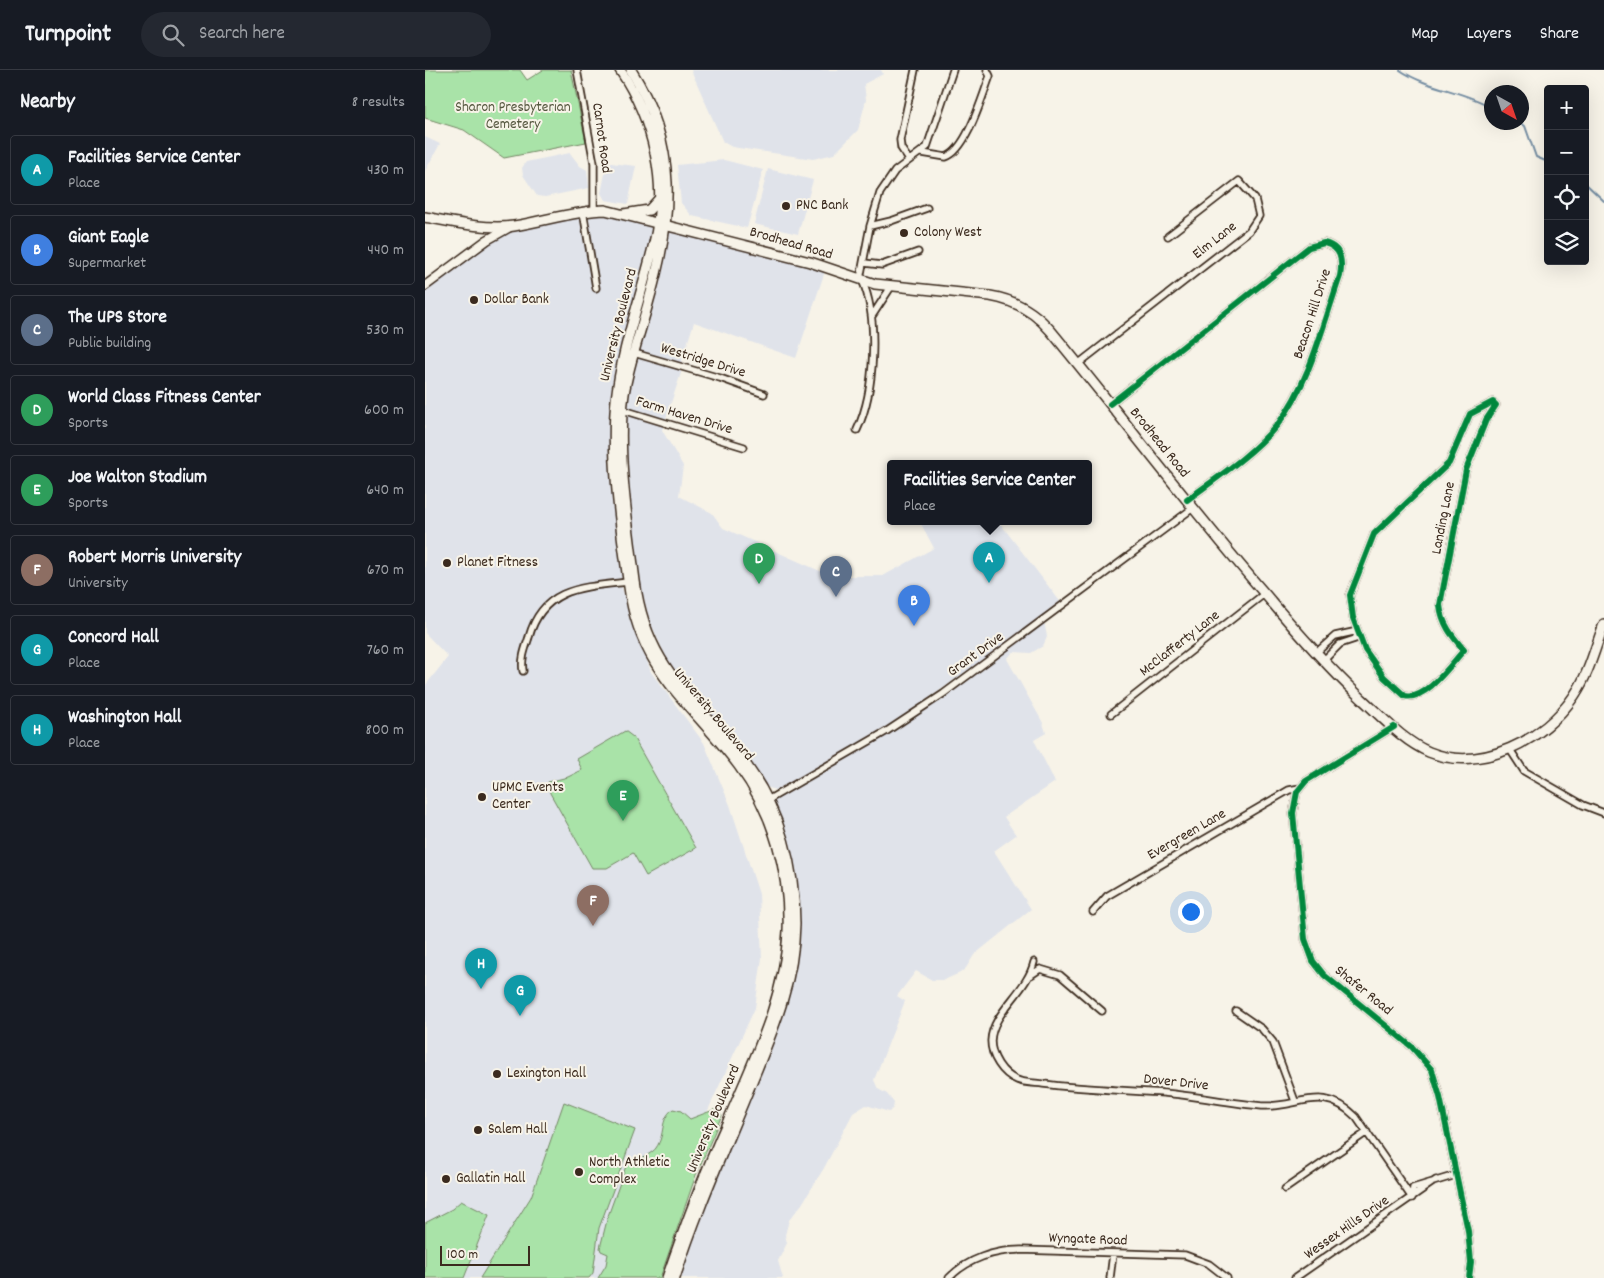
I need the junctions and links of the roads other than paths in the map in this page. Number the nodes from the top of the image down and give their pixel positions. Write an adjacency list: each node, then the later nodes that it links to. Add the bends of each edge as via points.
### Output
1 (577, 70): 11 (street, Carnot Road, via 594,163)
2 (620, 70): 9 (main road, University Boulevard, via 648,127 656,162)
3 (631, 70): 15 (main road, University Boulevard, via 651,107 664,147 669,194)
4 (915, 70): 8 (street, via 900,140)
5 (953, 70): 7 (street)
6 (987, 70): 7 (street, via 990,76 957,150 946,157)
7 (922, 153): 8 (street)
8 (909, 160): 17 (street, via 895,170 883,187)
9 (659, 198): 13 (main road, via 649,210); 15 (main road, University Boulevard)
10 (927, 208): 17 (street)
11 (594, 210): 12 (main road); 13 (main road)
12 (583, 211): 16 (main road); 24 (street)
13 (624, 214): 15 (main road, Brodhead Road)
14 (425, 217): 16 (main road)
15 (662, 224): 21 (main road, Brodhead Road, via 805,260); 26 (main road, University Boulevard, via 661,254); 30 (main road, University Boulevard, via 624,355)
16 (512, 226): 22 (street, via 487,240)
17 (870, 226): 20 (street)
18 (1168, 236): 27 (street, Elm Lane, via 1239,181 1257,202 1259,216 1249,231)
19 (918, 252): 20 (street, via 883,265)
20 (864, 263): 21 (street)
21 (861, 280): 23 (main road, Brodhead Road); 25 (street, via 869,297)
22 (425, 286)
23 (891, 286): 25 (street); 27 (main road, Brodhead Road, via 990,296 1016,303 1041,319)
24 (596, 288)
25 (871, 318): 31 (street, via 870,379)
26 (634, 353): 28 (street, Westridge Drive); 30 (main road, University Boulevard)
27 (1078, 364): 29 (main road, Brodhead Road)
28 (764, 394)
29 (1110, 404): 33 (main road, Brodhead Road); 33 (street, Beacon Hill Drive, via 1309,247 1324,243 1338,251 1342,262 1340,276 1301,384 1287,411 1259,444)
30 (619, 409): 32 (street, Farm Haven Drive); 35 (main road, University Boulevard, via 615,447); 45 (main road, University Boulevard, via 637,595 644,624 670,676 738,754)
31 (857, 430)
32 (744, 447)
33 (1187, 500): 34 (main road, Brodhead Road)
34 (1193, 508): 36 (main road, Brodhead Road); 45 (street, Grant Drive, via 930,703)
35 (628, 582): 40 (street, via 570,591 551,600 540,610 531,630 522,662); 45 (main road, University Boulevard, via 639,629 655,664 677,696)
36 (1264, 594): 39 (main road, Brodhead Road); 41 (street, McClafferty Lane)
37 (1604, 624): 43 (main road, Brodhead Road, via 1589,667 1564,710 1539,732)
38 (1358, 634): 38 (street, Landing Lane, via 1376,668 1392,686 1411,698 1425,693 1464,650 1447,629 1440,606 1466,470 1486,420 1496,405 1493,402 1470,414 1449,463 1374,534 1350,595); 39 (street, via 1325,659); 39 (street, via 1335,636 1318,651)
39 (1319, 657): 42 (main road, Brodhead Road)
40 (523, 672)
41 (1111, 714)
42 (1394, 727): 43 (main road, Brodhead Road, via 1419,747 1448,757 1479,757); 44 (street)
43 (1509, 748): 46 (street, via 1524,771 1583,806)
44 (1300, 788): 47 (street, Evergreen Lane, via 1289,790 1114,892); 54 (street, Shafer Road, via 1293,813 1308,950 1328,979 1429,1064 1437,1083)
45 (764, 801): 61 (main road, University Boulevard, via 785,878 788,913 784,970 771,1019 702,1182); 62 (main road, University Boulevard, via 786,851 793,890 795,928 789,980 777,1021 719,1160)
46 (1604, 813)
47 (1093, 912)
48 (1034, 962): 49 (street)
49 (1031, 974): 50 (street, via 1041,969 1060,975); 52 (street, Dover Drive, via 996,1022 992,1033 991,1050 995,1059 1007,1074 1017,1080 1064,1087 1188,1095 1272,1107)
50 (1102, 1011)
51 (1236, 1011): 52 (street, via 1262,1029 1273,1042)
52 (1295, 1101): 53 (street, Dover Drive, via 1315,1098 1335,1102 1351,1113)
53 (1367, 1132): 56 (street, Dover Drive); 58 (street)
54 (1456, 1175): 55 (street, Wessex Hills Drive); 67 (street, Shafer Road, via 1469,1240)
55 (1437, 1180): 57 (street, Wessex Hills Drive); 59 (street, Wessex Hills Drive)
56 (1405, 1187): 57 (street); 59 (street, Dover Drive)
57 (1413, 1188): 59 (street, Wessex Hills Drive)
58 (1285, 1189)
59 (1412, 1198): 66 (street, Wessex Hills Drive)
60 (1113, 1254): 63 (street, Wyngate Road, via 1012,1250 977,1259); 64 (street); 65 (street, Wyngate Road, via 1189,1256 1209,1264)
61 (667, 1278)
62 (675, 1278)
63 (949, 1278)
64 (1110, 1278)
65 (1227, 1278)
66 (1295, 1278)
67 (1469, 1278)

